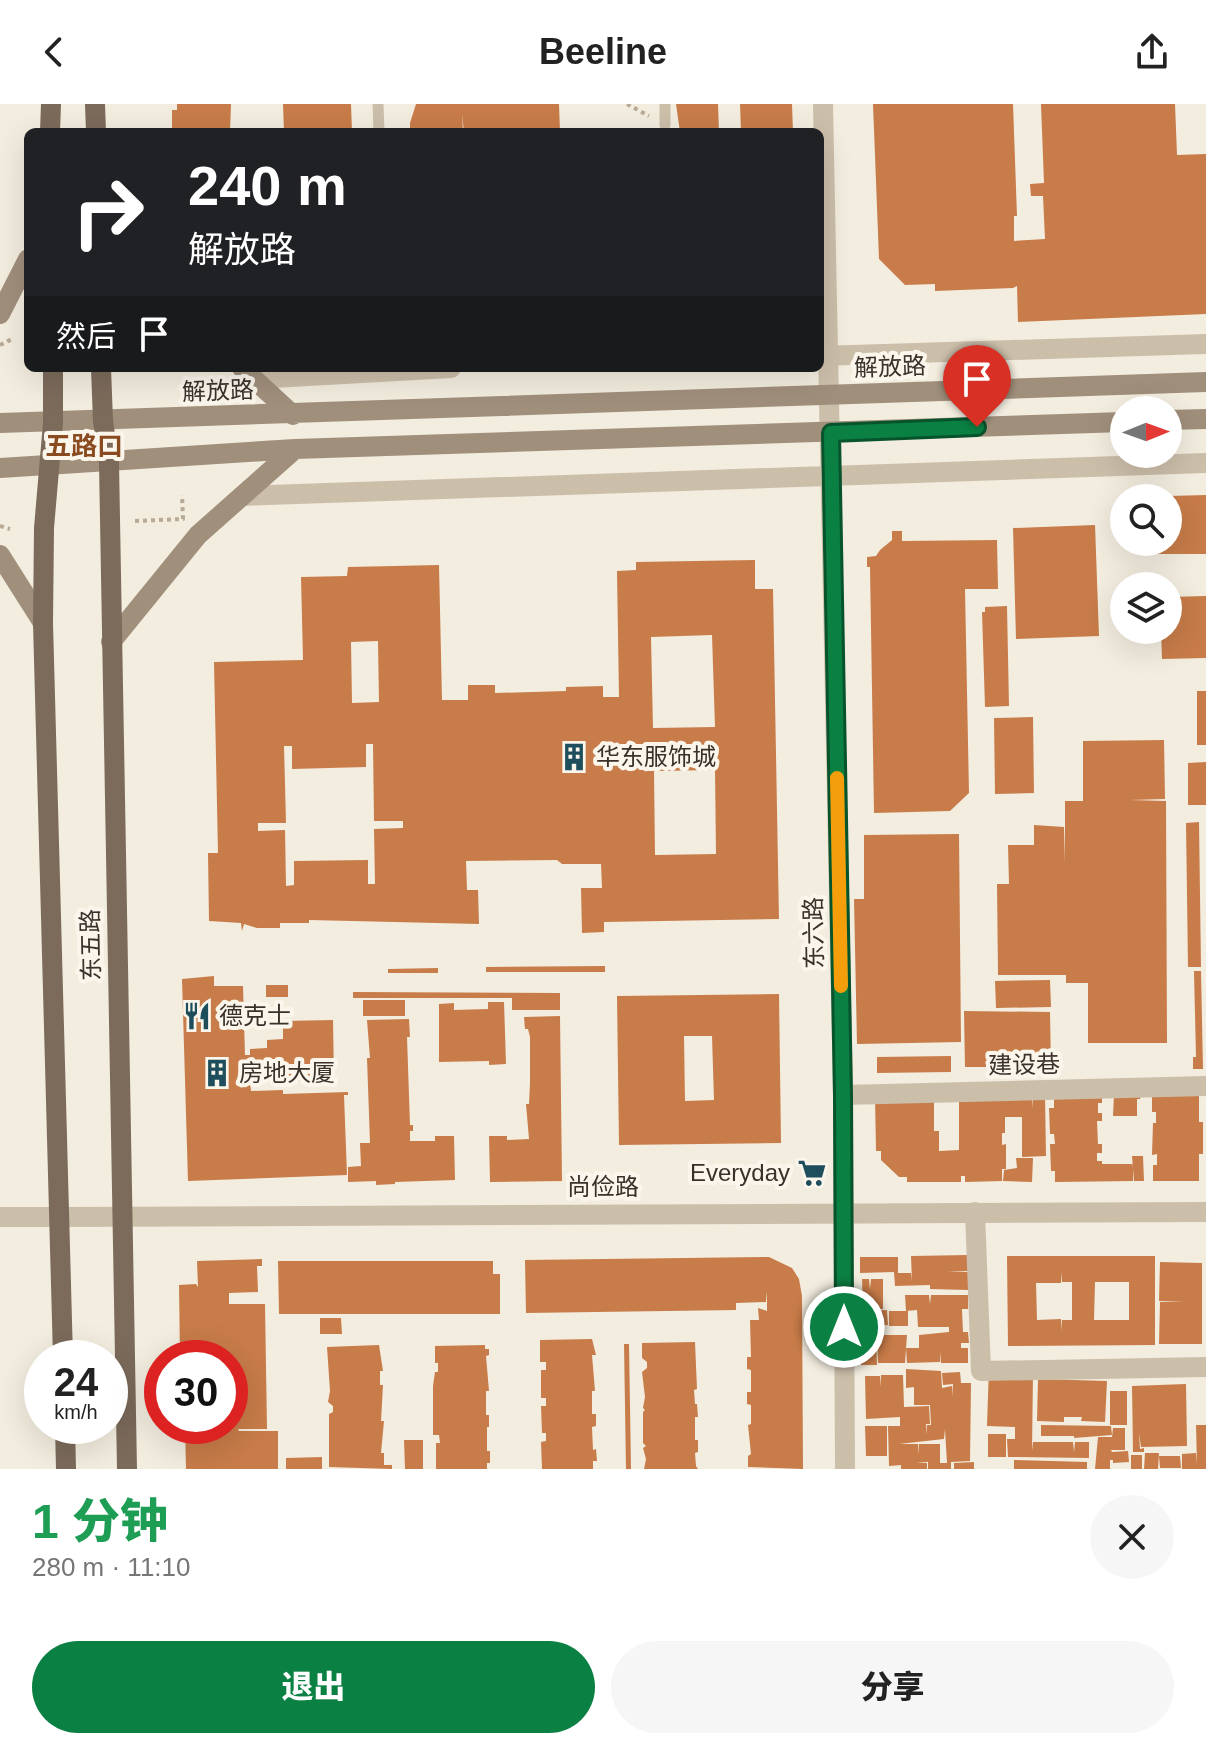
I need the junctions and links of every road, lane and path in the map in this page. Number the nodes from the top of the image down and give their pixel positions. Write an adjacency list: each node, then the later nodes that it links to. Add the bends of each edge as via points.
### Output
1 (51, 104): 7 (main road)
2 (95, 104): 8 (main road)
3 (378, 104): 9 (lane)
4 (665, 104): 6 (lane)
5 (823, 104): 10 (street, 东六路)
6 (665, 125)
7 (50, 128)
8 (96, 128)
9 (379, 128)
10 (823, 128)
11 (824, 230): 17 (street, 东六路)
12 (24, 267): 13 (main road)
13 (0, 314)
14 (12, 339): 16 (path)
15 (1206, 344): 17 (street)
16 (0, 345)
17 (825, 355): 23 (street, 东六路)
18 (53, 372): 29 (main road, 东五路)
19 (101, 372): 27 (main road, 东五路)
20 (302, 372): 21 (street)
21 (248, 374): 24 (main road)
22 (1206, 382): 23 (main road, 解放路)
23 (830, 395): 24 (main road, 解放路); 31 (street, 东六路)
24 (293, 415): 27 (main road, 解放路)
25 (1206, 419): 26 (main road)
26 (1182, 420)
27 (103, 421): 29 (main road, 解放路); 33 (main road, 东五路)
28 (0, 423): 29 (main road, 解放路)
29 (53, 423): 35 (main road, 东五路)
30 (1110, 423): 31 (main road)
31 (831, 433): 32 (main road); 37 (street, 东六路)
32 (295, 449): 33 (main road); 39 (main road)
33 (109, 463): 35 (main road); 45 (main road, 东五路)
34 (1206, 463): 37 (street)
35 (50, 465): 36 (main road); 44 (main road, 东五路)
36 (0, 468)
37 (832, 476): 39 (street); 47 (street, 东六路)
38 (182, 495): 40 (path, via 183,519)
39 (242, 496): 45 (main road, via 198,535)
40 (135, 521)
41 (0, 526): 42 (path)
42 (10, 529)
43 (0, 555): 44 (main road)
44 (43, 623): 53 (main road, 东五路)
45 (111, 642): 51 (main road, 东五路)
46 (1206, 1086): 47 (street, 建设巷)
47 (843, 1095): 50 (street, 东六路)
48 (975, 1212): 49 (street, 尚俭路); 50 (street, 尚俭路); 55 (street, via 981,1371)
49 (1206, 1212)
50 (843, 1213): 51 (street, 尚俭路); 59 (street, 东六路)
51 (124, 1215): 53 (street, 尚俭路); 58 (main road, 东五路)
52 (0, 1217): 53 (street, 尚俭路)
53 (61, 1217): 54 (main road, 东五路)
54 (63, 1340)
55 (1206, 1367)
56 (65, 1444): 57 (main road)
57 (66, 1469)
58 (127, 1469)
59 (845, 1469)

